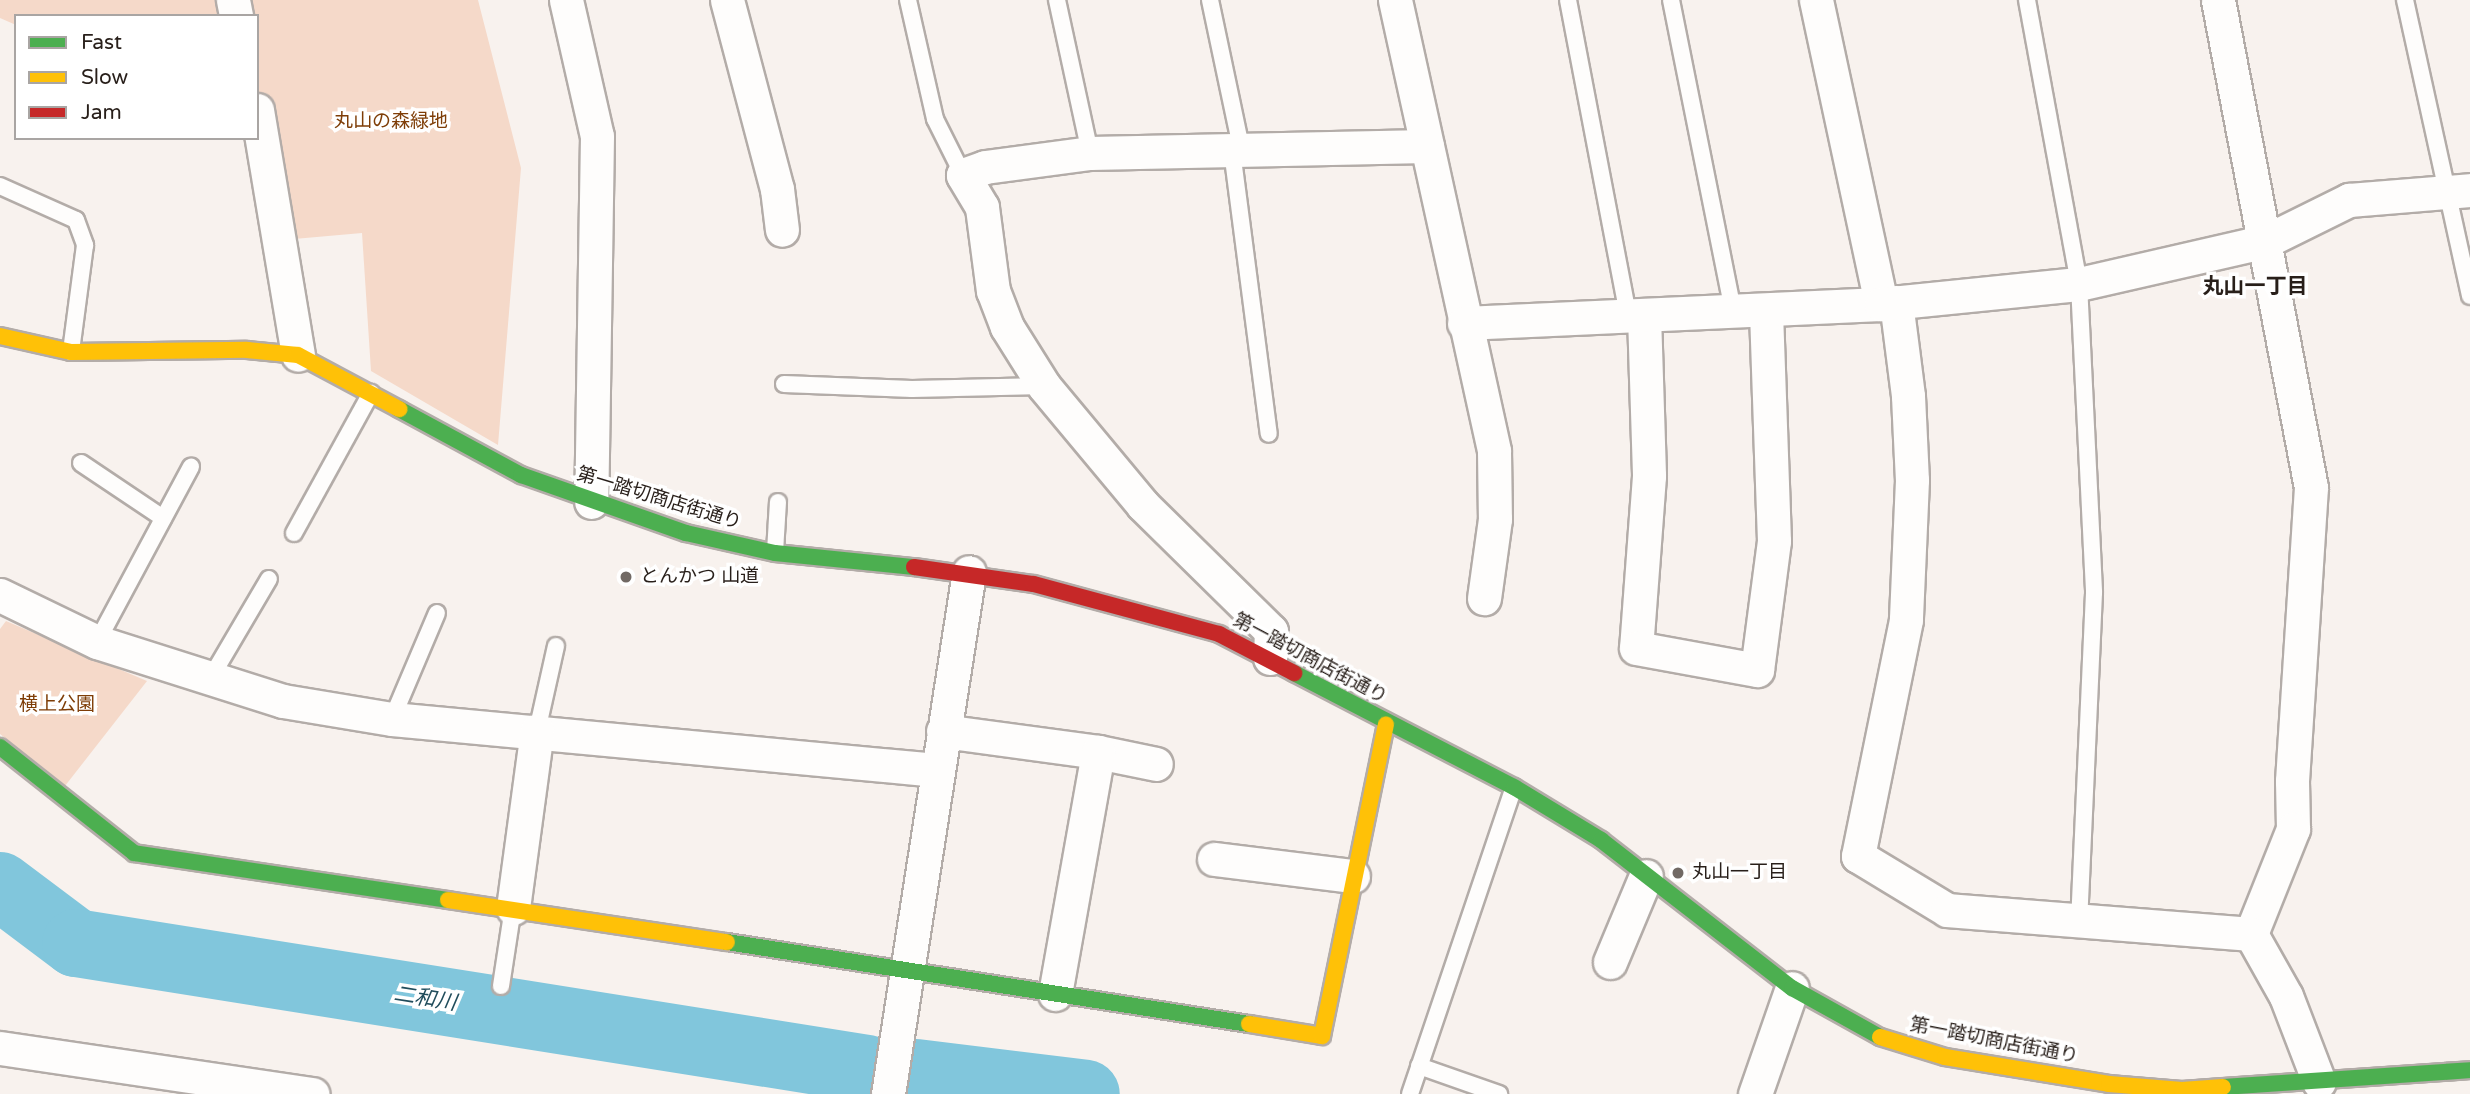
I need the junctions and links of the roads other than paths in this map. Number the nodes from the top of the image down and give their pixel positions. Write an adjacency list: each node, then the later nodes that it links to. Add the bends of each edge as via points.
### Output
1 (566, 0): 37 (street, via 597,136)
2 (726, 0): 20 (street, via 777,189)
3 (908, 0): 17 (lane, via 935,119)
4 (1057, 0): 16 (lane)
5 (1210, 0): 15 (lane)
6 (1395, 0): 14 (street)
7 (1568, 0): 26 (lane)
8 (1671, 0): 25 (lane)
9 (1816, 0): 24 (street)
10 (2027, 0): 22 (lane)
11 (2218, 0): 21 (street)
12 (2405, 0): 19 (lane)
13 (259, 122): 30 (street)
14 (1427, 146): 15 (street); 27 (street)
15 (1237, 151): 16 (street); 34 (lane)
16 (1090, 153): 17 (street, via 985,167)
17 (962, 175): 32 (street, via 982,207 998,303)
18 (0, 186): 29 (lane, via 76,220 85,244)
19 (2458, 192): 21 (street, via 2349,200); 23 (lane)
20 (782, 230)
21 (2266, 240): 22 (street); 65 (street, via 2311,486 2311,524 2292,781 2293,829)
22 (2079, 284): 24 (street); 64 (lane, via 2094,593)
23 (2470, 296)
24 (1889, 303): 25 (street); 64 (street, via 1908,396 1912,480 1906,620 1858,856 1947,910)
25 (1749, 310): 26 (street); 26 (street, via 1774,541 1757,670 1636,648 1649,476)
26 (1636, 315): 27 (street)
27 (1464, 323): 45 (street, via 1494,451 1495,519)
28 (0, 337): 29 (street, 第一踏切商店街通り)
29 (71, 352): 30 (street, 第一踏切商店街通り, via 247,350)
30 (298, 355): 33 (street, 第一踏切商店街通り)
31 (784, 384): 32 (lane, via 912,389)
32 (1044, 386): 49 (street, via 1143,505 1270,631)
33 (371, 393): 37 (street, 第一踏切商店街通り, via 521,475); 40 (lane)
34 (1269, 434)
35 (81, 463): 39 (lane)
36 (191, 467): 39 (lane)
37 (591, 502): 41 (street, 第一踏切商店街通り, via 686,533)
38 (778, 502): 41 (lane)
39 (163, 518): 47 (lane)
40 (294, 533)
41 (775, 553): 42 (street, 第一踏切商店街通り)
42 (969, 572): 49 (street, 第一踏切商店街通り, via 1151,612 1219,634); 54 (street)
43 (268, 579): 50 (lane)
44 (0, 595): 47 (street)
45 (1484, 598)
46 (437, 613): 51 (lane)
47 (97, 642): 50 (street)
48 (556, 646): 53 (lane)
49 (1270, 658): 52 (street, 第一踏切商店街通り)
50 (210, 679): 51 (street, via 283,701)
51 (391, 719): 53 (street)
52 (1386, 724): 59 (street, 第一踏切商店街通り); 61 (street)
53 (537, 731): 58 (street); 63 (street)
54 (943, 731): 56 (street); 58 (street)
55 (0, 747): 63 (street, via 134,853)
56 (1098, 752): 57 (street); 70 (street)
57 (1156, 764)
58 (937, 770): 67 (street)
59 (1514, 787): 62 (street, 第一踏切商店街通り, via 1601,840); 72 (lane)
60 (1214, 859): 61 (street)
61 (1353, 876): 70 (street, via 1322,1036)
62 (1646, 876): 66 (street); 69 (street, 第一踏切商店街通り)
63 (513, 908): 67 (street); 68 (lane)
64 (2079, 919): 65 (street)
65 (2250, 934): 75 (street, via 2286,996)
66 (1610, 962)
67 (905, 968): 70 (street); 74 (street)
68 (501, 986)
69 (1792, 988): 75 (street, 第一踏切商店街通り, via 1891,1043 1945,1057 2109,1084 2182,1090); 80 (street)
70 (1055, 994)
71 (0, 1048): 77 (street)
72 (1419, 1066): 78 (lane); 79 (lane)
73 (2470, 1070): 76 (street, 第一踏切商店街通り)
74 (891, 1076)
75 (2319, 1082): 76 (street, 第一踏切商店街通り)
76 (2356, 1087)
77 (313, 1094)
78 (1410, 1094)
79 (1499, 1094)
80 (1755, 1094)

